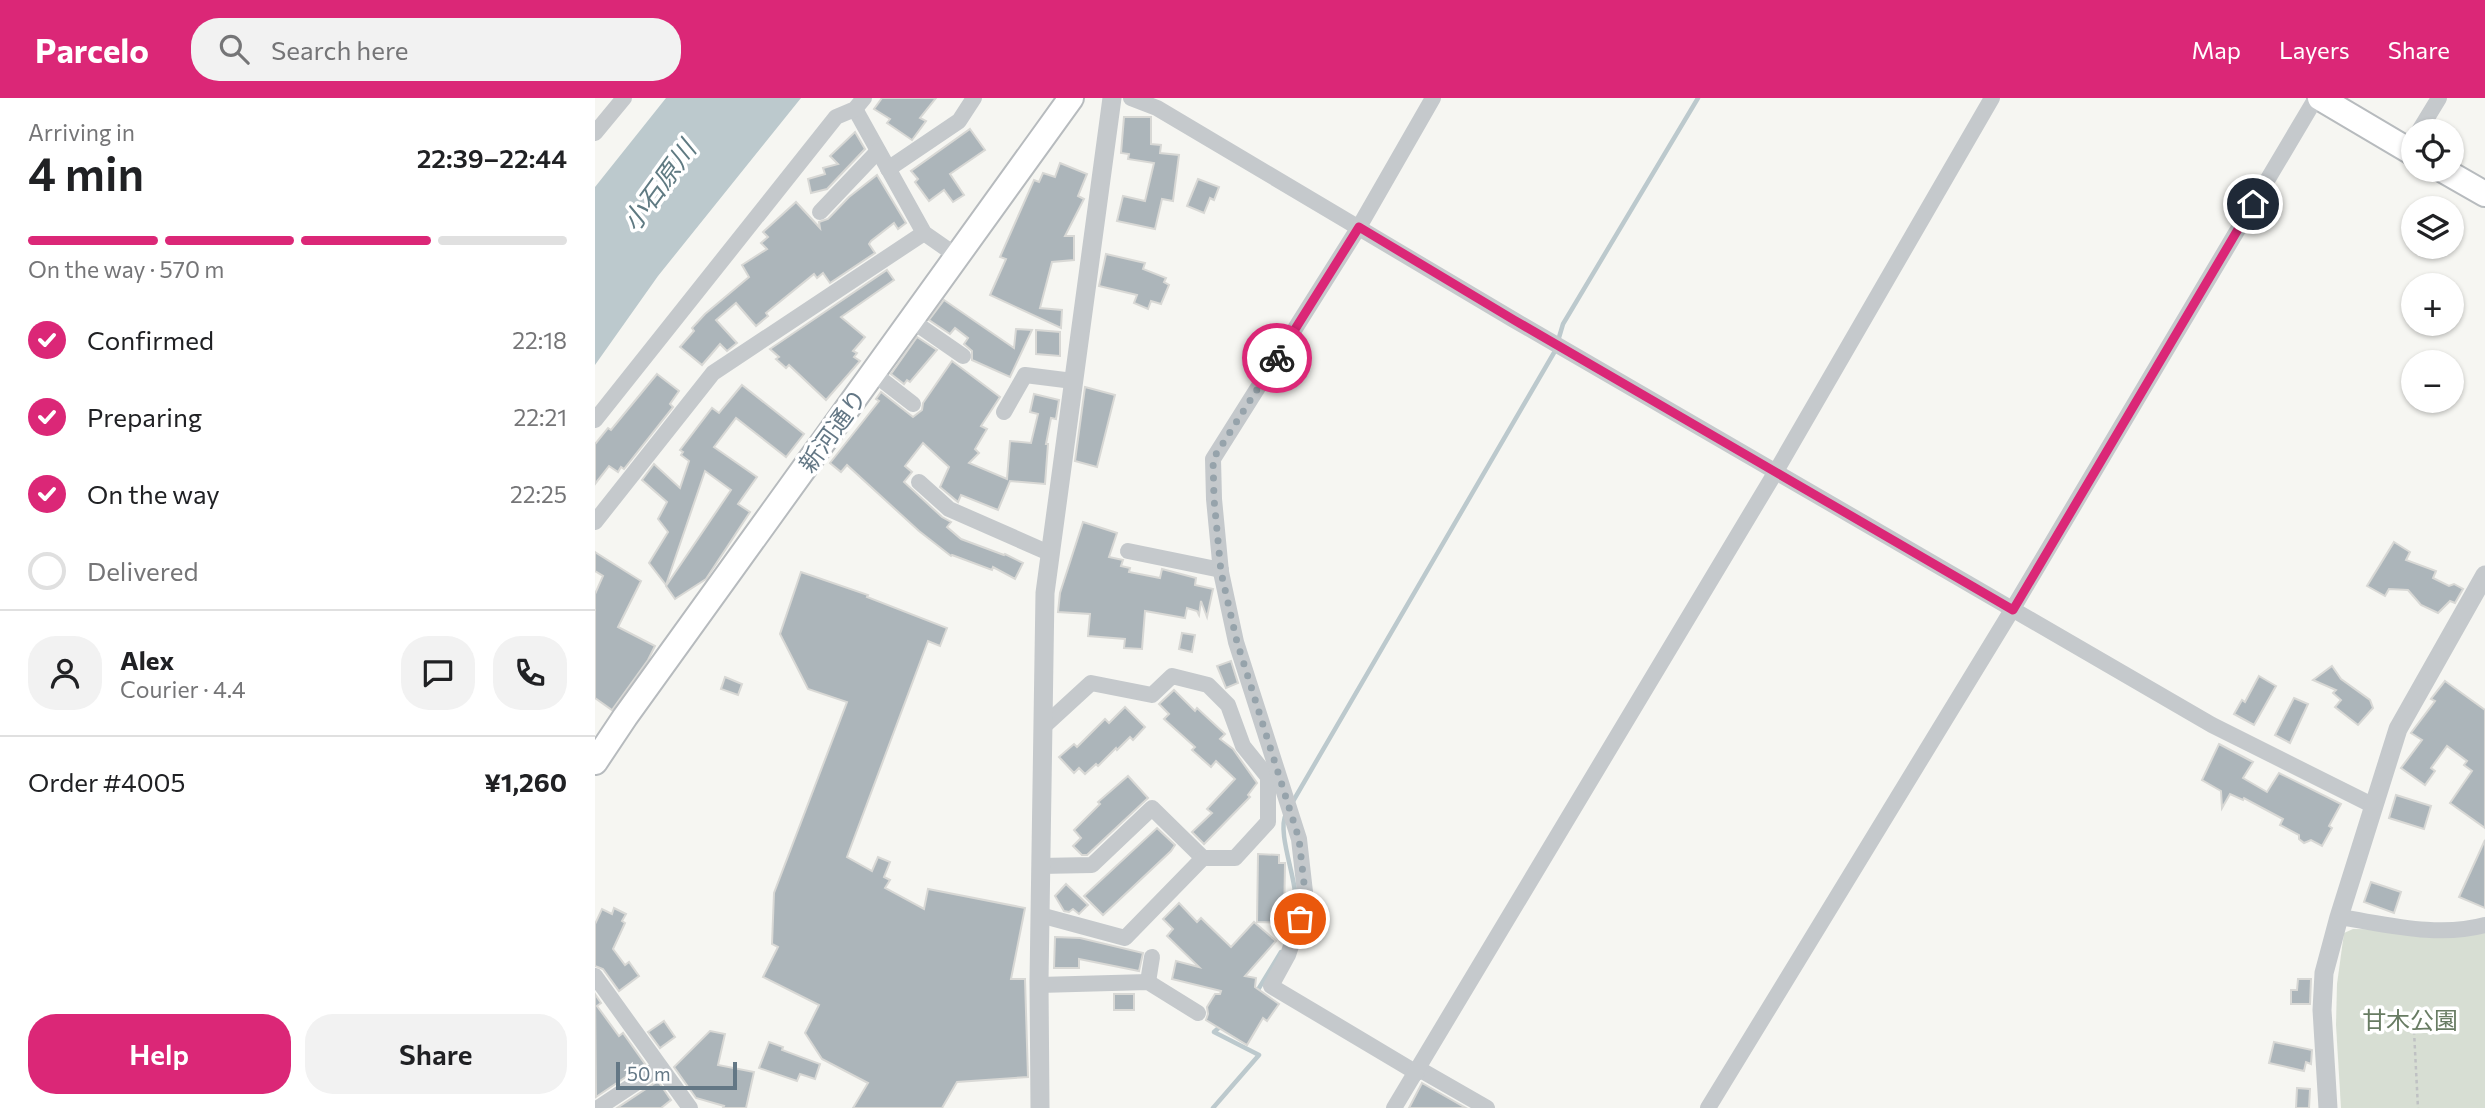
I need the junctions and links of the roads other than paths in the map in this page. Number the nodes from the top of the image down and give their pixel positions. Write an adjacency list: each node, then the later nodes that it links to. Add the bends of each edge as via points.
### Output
1 (624, 98): 12 (street)
2 (974, 98): 15 (street, via 959,121)
3 (1071, 98): 21 (highway, 新河通り)
4 (1112, 98): 25 (street)
5 (1131, 98): 19 (street, via 1157,108)
6 (1433, 98): 19 (street)
7 (1993, 98): 29 (street)
8 (2318, 98): 13 (highway); 36 (street)
9 (2439, 98): 11 (street)
10 (859, 103): 14 (street); 28 (street, via 837,117)
11 (2428, 119)
12 (595, 133)
13 (2401, 138)
14 (879, 152): 15 (street); 18 (street)
15 (888, 169): 20 (street)
16 (2464, 182): 17 (highway)
17 (2485, 194)
18 (820, 212)
19 (1359, 227): 29 (street); 34 (street, via 1213,459)
20 (924, 233): 21 (street); 31 (street, via 713,373)
21 (957, 256): 22 (highway, 新河通り)
22 (911, 320): 23 (street); 24 (highway, 新河通り)
23 (963, 356)
24 (873, 373): 26 (street); 38 (highway, 新河通り)
25 (1073, 381): 27 (street, via 1025,375); 33 (street)
26 (913, 404)
27 (1004, 412)
28 (595, 420)
29 (1775, 473): 36 (street); 51 (street)
30 (919, 482): 33 (street, via 949,509)
31 (595, 522)
32 (1128, 551): 34 (street)
33 (1049, 553): 37 (street)
34 (1221, 570): 51 (street, via 1237,642 1299,839 1306,901 1288,955 1271,986)
35 (2485, 575): 39 (street, via 2398,729)
36 (2013, 610): 39 (street, via 2213,725); 57 (street)
37 (1042, 727): 40 (street, via 1091,683 1152,695 1172,676 1208,685 1229,705 1243,746 1268,777 1268,822 1235,858); 41 (street)
38 (595, 762)
39 (2374, 806): 43 (street)
40 (1203, 858): 41 (street, via 1152,808 1092,865); 42 (street, via 1125,938)
41 (1041, 866): 42 (street)
42 (1040, 915): 48 (street)
43 (2339, 916): 44 (street, via 2419,929); 58 (street, via 2323,985)
44 (2485, 925)
45 (1152, 957): 47 (street)
46 (595, 976): 50 (street)
47 (1148, 982): 48 (street); 49 (street)
48 (1039, 985): 54 (street)
49 (1198, 1013)
50 (660, 1067): 52 (street); 53 (street)
51 (1418, 1071): 55 (street); 56 (street)
52 (598, 1108)
53 (690, 1108)
54 (1040, 1108)
55 (1394, 1108)
56 (1487, 1108)
57 (1708, 1108)
58 (2328, 1108)

